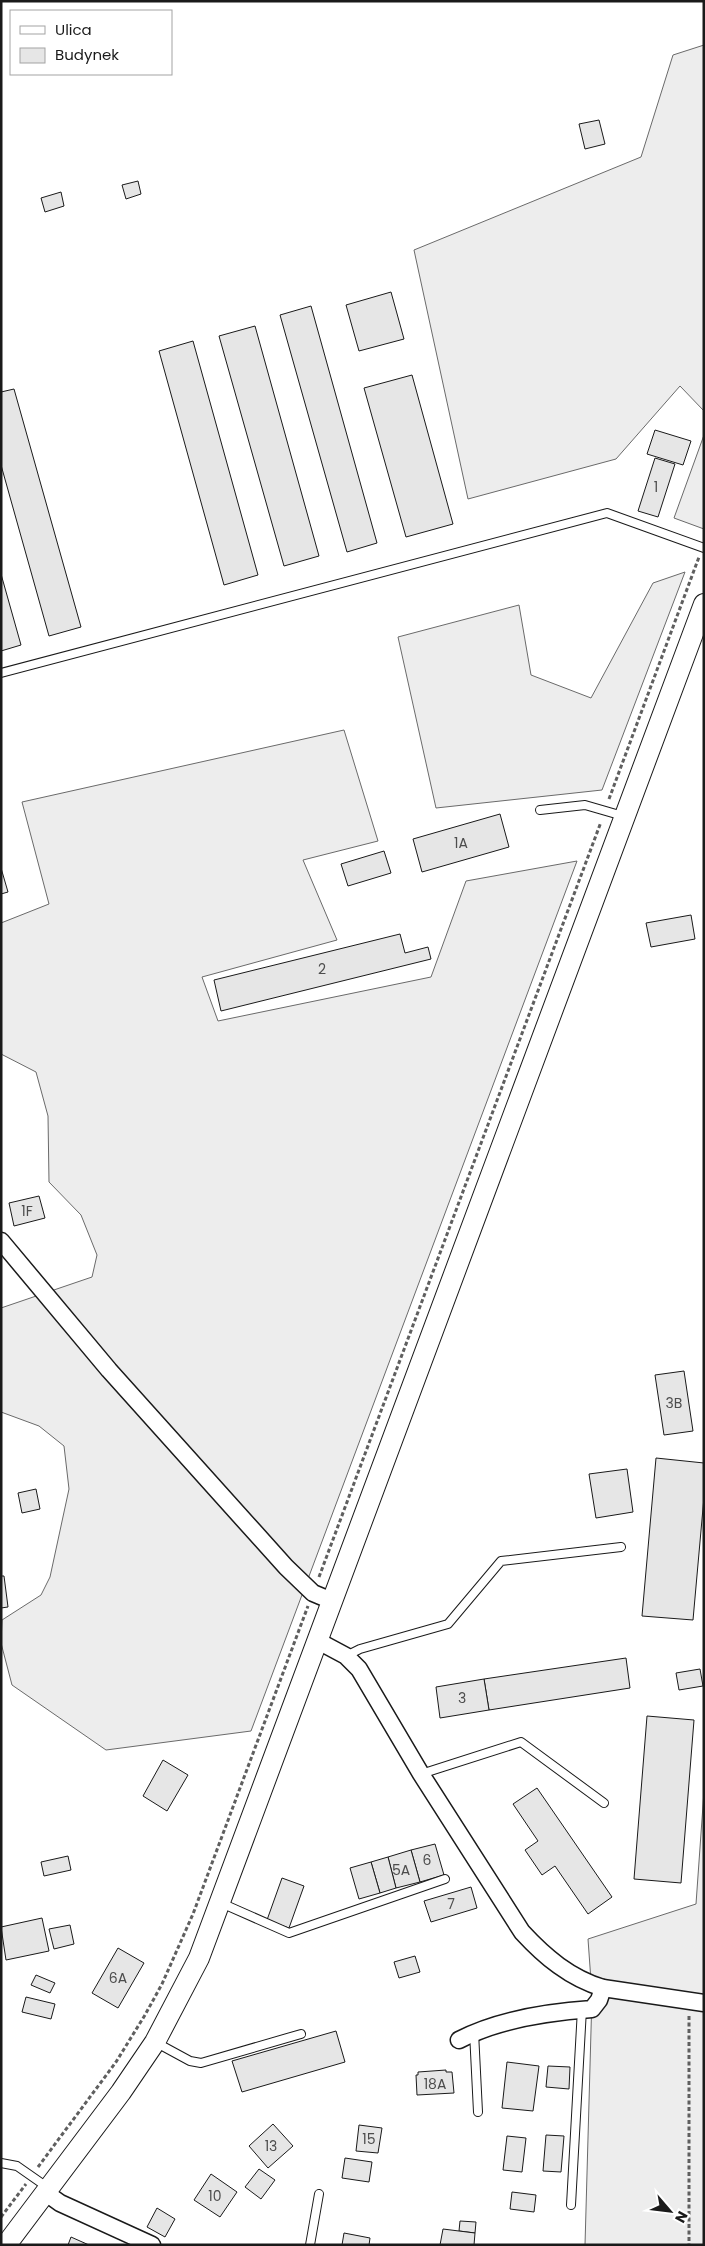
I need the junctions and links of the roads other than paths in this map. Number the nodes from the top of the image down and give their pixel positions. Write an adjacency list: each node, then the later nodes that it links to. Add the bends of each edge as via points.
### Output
1 (703, 548): 3 (lane, via 607,513)
2 (704, 604): 5 (street)
3 (1, 673)
4 (540, 810): 5 (lane, via 585,805)
5 (624, 817): 8 (street)
6 (1, 1241): 8 (street, via 109,1370 286,1567 313,1593)
7 (621, 1547): 10 (lane, via 502,1561 448,1624)
8 (332, 1601): 9 (street)
9 (318, 1641): 10 (street); 14 (street)
10 (346, 1656): 11 (street, via 360,1669)
11 (421, 1774): 12 (lane, via 521,1742); 15 (street, via 522,1932 541,1954 562,1969)
12 (604, 1803)
13 (445, 1879): 14 (lane, via 289,1934)
14 (221, 1903): 21 (street, via 199,1958)
15 (603, 1988): 16 (street); 17 (street, via 592,2008)
16 (696, 2002)
17 (582, 2009): 18 (street, via 512,2020); 26 (lane)
18 (474, 2032): 20 (street); 22 (lane)
19 (301, 2034): 21 (lane, via 201,2063 190,2061)
20 (459, 2040)
21 (156, 2042): 24 (street)
22 (478, 2112)
23 (1, 2163): 24 (lane, via 17,2166)
24 (47, 2191): 27 (street); 28 (street, via 60,2202)
25 (320, 2194): 29 (lane)
26 (571, 2205)
27 (6, 2245)
28 (152, 2245)
29 (310, 2245)

